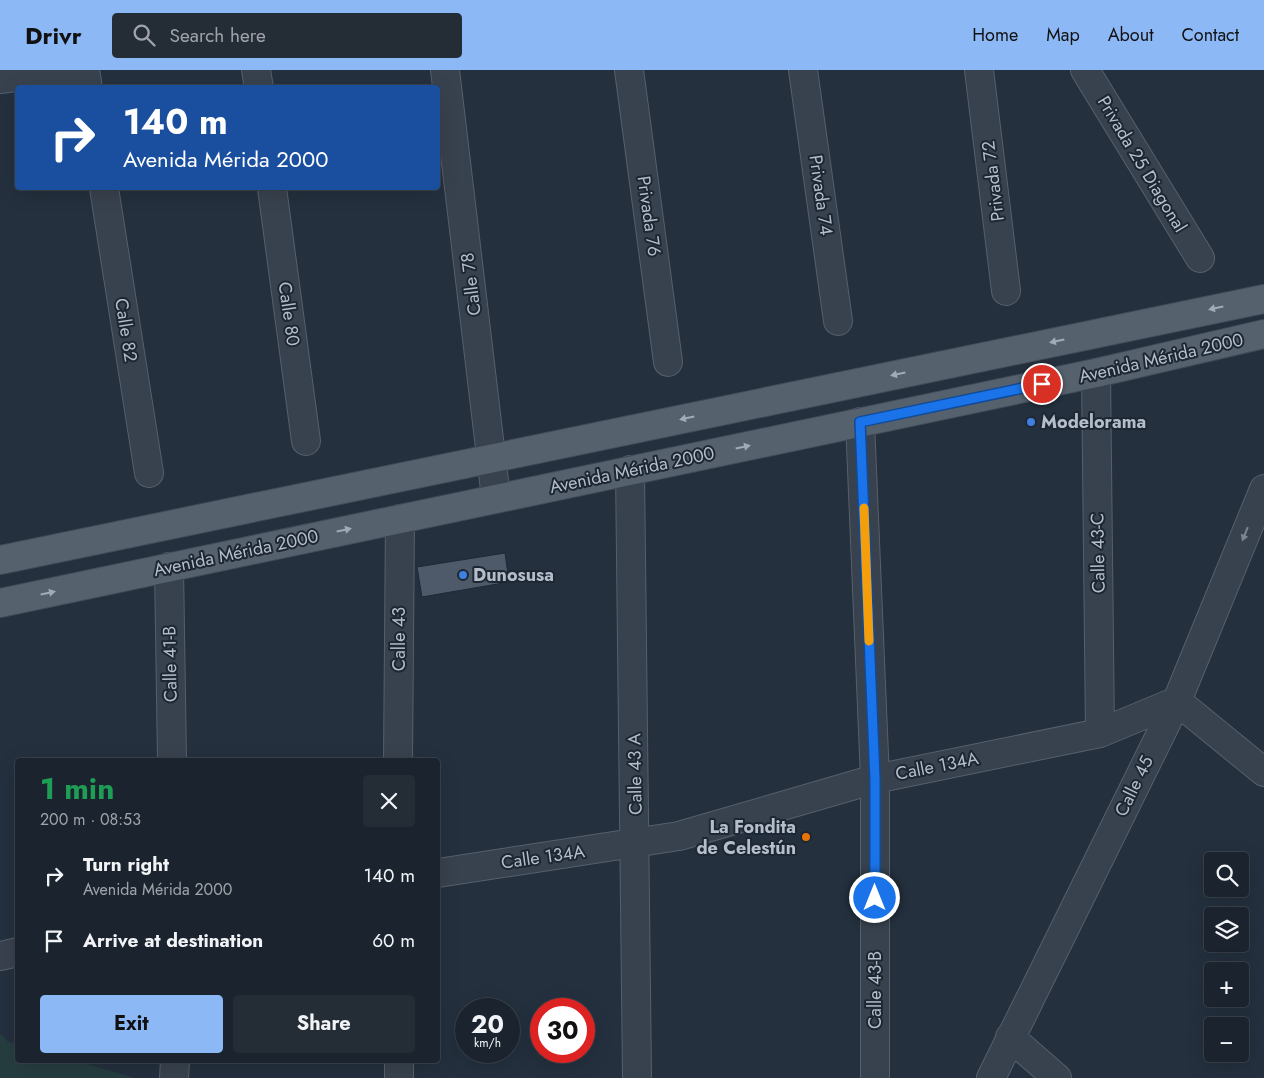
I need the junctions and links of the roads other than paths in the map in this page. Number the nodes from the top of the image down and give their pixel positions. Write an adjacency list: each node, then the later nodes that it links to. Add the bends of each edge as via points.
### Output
1 (70, 70): 9 (street)
2 (85, 70): 10 (street)
3 (256, 70): 11 (street)
4 (445, 70): 23 (street, Calle 78)
5 (629, 70): 19 (street, Privada 76)
6 (803, 70): 17 (street, Privada 74)
7 (980, 70): 15 (street, Privada 72)
8 (1085, 70): 14 (street, Privada 25 Diagonal)
9 (0, 79)
10 (88, 85)
11 (258, 85)
12 (104, 190): 25 (street, Calle 82)
13 (272, 190): 22 (street, Calle 80)
14 (1200, 258)
15 (1006, 291)
16 (1264, 298): 23 (main road, Avenida Mérida 2000, one-way to 23)
17 (838, 321)
18 (1264, 334): 20 (main road, Avenida Mérida 2000)
19 (668, 362)
20 (1096, 373): 21 (main road, Avenida Mérida 2000); 33 (street, Calle 43-C)
21 (860, 422): 24 (main road, Avenida Mérida 2000, one-way to 21); 37 (street, Calle 43-B)
22 (306, 441)
23 (492, 458): 27 (street, Calle 78); 29 (main road, Avenida Mérida 2000)
24 (630, 470): 27 (main road, Avenida Mérida 2000); 38 (street, Calle 43 A)
25 (149, 473)
26 (1264, 489): 32 (street, Calle 45, one-way to 32)
27 (496, 498): 28 (main road, Avenida Mérida 2000)
28 (400, 519): 30 (main road, Avenida Mérida 2000, one-way to 28); 35 (street, Calle 43)
29 (0, 560)
30 (168, 567): 31 (main road, Avenida Mérida 2000, one-way to 30); 34 (street, Calle 41-B)
31 (0, 602)
32 (1177, 701): 33 (street, Calle 134A); 36 (street); 42 (street, Calle 45)
33 (1100, 733): 37 (street, Calle 134A)
34 (172, 758)
35 (398, 758)
36 (1264, 772)
37 (875, 779): 38 (street, Calle 134A, via 679,836); 48 (street, Calle 43-B)
38 (636, 844): 39 (street, Calle 134A); 47 (street, Calle 43 A)
39 (440, 873)
40 (15, 953): 41 (street)
41 (0, 956)
42 (1010, 1036): 49 (street, Calle 45); 50 (street)
43 (175, 1063): 45 (street)
44 (399, 1063): 46 (street)
45 (174, 1078)
46 (399, 1078)
47 (637, 1078)
48 (875, 1078)
49 (991, 1078)
50 (1057, 1078)

